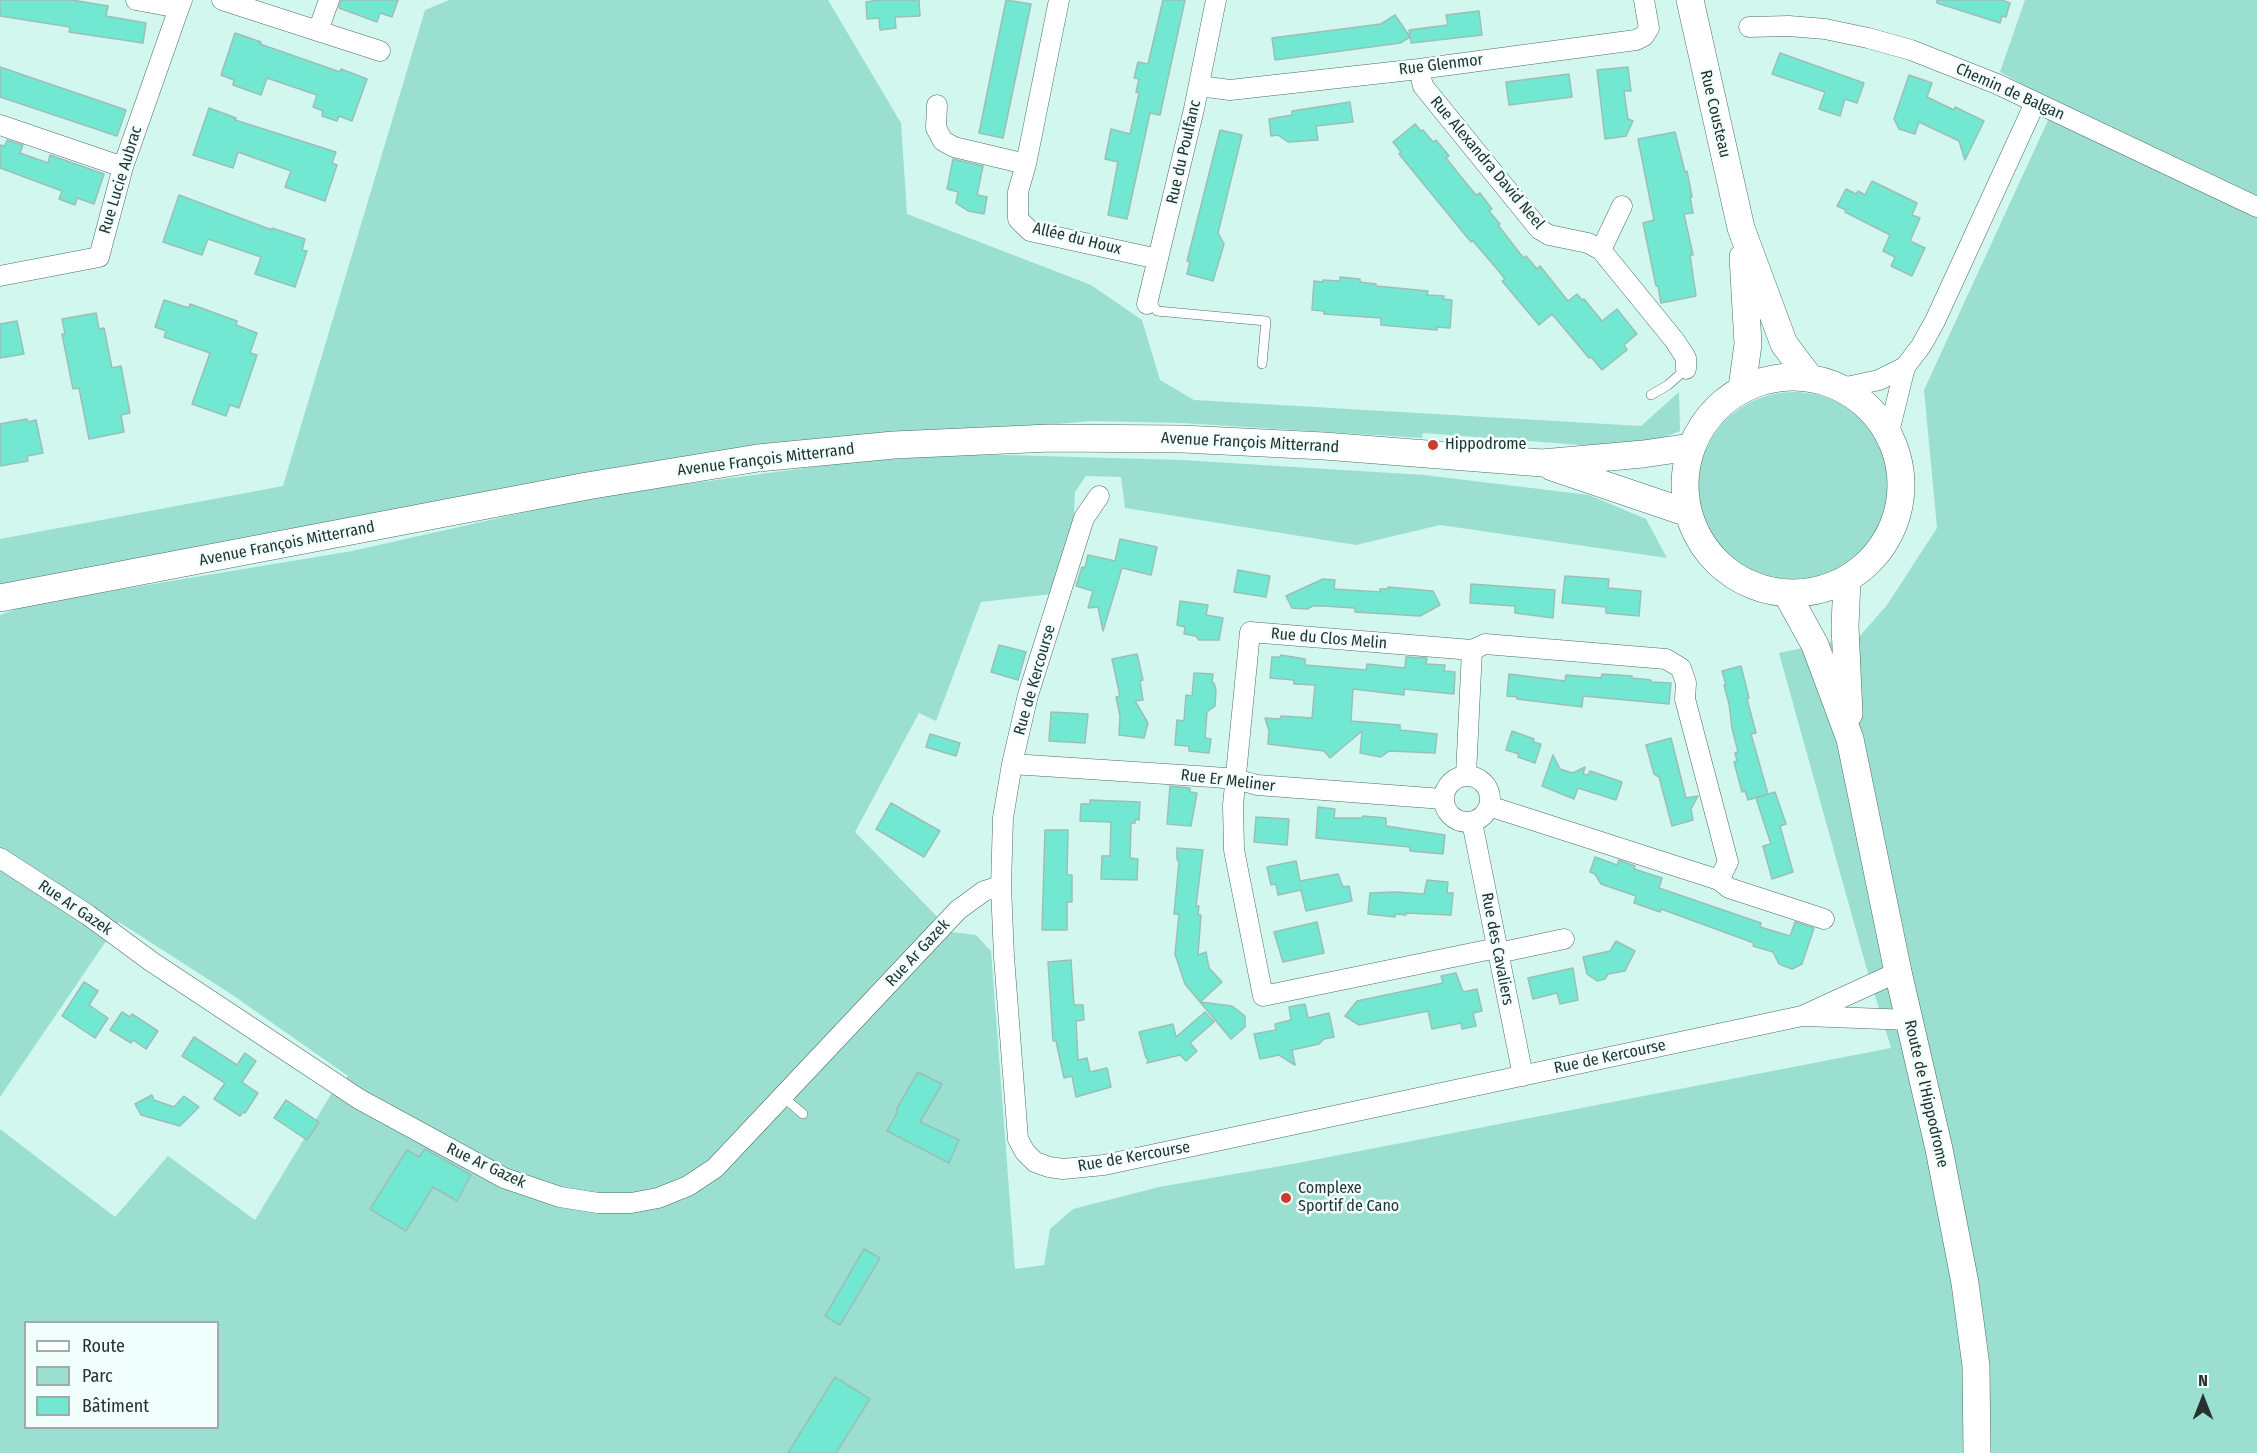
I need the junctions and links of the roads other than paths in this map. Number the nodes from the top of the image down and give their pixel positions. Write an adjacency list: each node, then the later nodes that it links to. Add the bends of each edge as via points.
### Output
1 (136, 0): 8 (street)
2 (222, 0): 10 (street)
3 (329, 0): 10 (street)
4 (1059, 0): 17 (street, Allée du Houx)
5 (1216, 0): 13 (street, Rue du Poulfanc)
6 (1644, 0): 12 (street, Rue Glenmor, via 1649,28 1636,40)
7 (1690, 0): 21 (main road, Rue Cousteau)
8 (181, 4): 18 (street, Rue Lucie Aubrac)
9 (1749, 27): 14 (street, Chemin de Balgan, via 1824,29 1868,38 1960,68)
10 (318, 31): 11 (street)
11 (380, 51)
12 (1419, 69): 13 (street, Rue Glenmor, via 1230,90); 22 (street, Rue Alexandra David Neel, via 1423,86 1539,229)
13 (1199, 86): 23 (street, Rue du Poulfanc)
14 (2035, 103): 20 (street, Chemin de Balgan); 27 (street, via 1935,321)
15 (937, 105): 17 (street, via 936,128 943,141)
16 (0, 125): 18 (street)
17 (1026, 164): 23 (street, Allée du Houx, via 1017,207 1018,219 1030,231)
18 (123, 167): 24 (street, Rue Lucie Aubrac, via 99,257)
19 (1622, 206): 22 (street)
20 (2257, 207)
21 (1741, 228): 29 (main road, Rue Cousteau, via 1784,344); 30 (main road, Rue Cousteau, via 1748,344)
22 (1601, 250): 28 (street, via 1675,341 1686,358)
23 (1158, 259): 25 (street, Rue du Poulfanc)
24 (0, 276)
25 (1148, 300): 26 (lane, via 1157,311 1266,321)
26 (1262, 364)
27 (1905, 367): 31 (street, via 1879,380); 33 (street)
28 (1686, 369): 32 (lane)
29 (1809, 377): 30 (main road, via 1764,380); 31 (main road)
30 (1742, 388): 34 (main road, via 1718,406)
31 (1842, 388): 33 (main road, via 1861,399)
32 (1651, 394)
33 (1889, 432): 38 (main road, via 1900,464 1902,498 1892,531 1873,559)
34 (1691, 447): 35 (main road, Avenue François Mitterrand); 37 (main road, via 1685,468)
35 (1542, 463): 37 (main road, Avenue François Mitterrand); 40 (main road, Avenue François Mitterrand, via 1183,439 1050,438 894,445 758,458 587,486)
36 (1099, 496): 43 (street, Rue de Kercourse, via 1084,518 1028,694)
37 (1688, 513): 39 (main road, via 1701,544 1724,569 1754,587)
38 (1847, 580): 39 (main road, via 1818,591); 42 (main road, Route de l'Hippodrome)
39 (1787, 594): 42 (main road, Route de l'Hippodrome, via 1815,645)
40 (0, 598)
41 (1472, 650): 44 (street); 45 (street, Rue du Clos Melin, via 1250,632); 50 (street, Rue du Clos Melin, via 1485,644 1666,658 1682,668 1685,699 1728,862)
42 (1850, 739): 55 (main road, Route de l'Hippodrome)
43 (1012, 764): 45 (street, Rue Er Meliner); 51 (street, Rue de Kercourse, via 1003,818)
44 (1466, 775): 46 (street, via 1451,781); 47 (street, via 1483,782)
45 (1236, 779): 46 (street, Rue Er Meliner, via 1257,785); 54 (street, Rue du Clos Melin, via 1234,850 1263,996)
46 (1443, 799): 48 (street, via 1456,819)
47 (1490, 806): 48 (street); 50 (street)
48 (1472, 822): 54 (street, Rue des Cavaliers)
49 (0, 858): 59 (street, Rue Ar Gazek, via 359,1099 504,1178 560,1197 631,1203 688,1186 715,1168)
50 (1719, 879): 52 (street, via 1729,888)
51 (1001, 886): 58 (street, Rue de Kercourse, via 1018,1138 1035,1162 1063,1169 1104,1165); 59 (street, Rue Ar Gazek, via 984,891 958,910)
52 (1824, 920)
53 (1564, 939): 54 (street)
54 (1497, 950): 58 (street, Rue des Cavaliers)
55 (1898, 972): 56 (street, Rue de Kercourse); 57 (main road, Route de l'Hippodrome)
56 (1802, 1016): 57 (street, Rue de Kercourse); 58 (street, Rue de Kercourse)
57 (1910, 1020): 61 (main road, Route de l'Hippodrome, via 1965,1283 1976,1366)
58 (1523, 1076)
59 (782, 1096): 60 (lane)
60 (803, 1114)
61 (1977, 1453)

